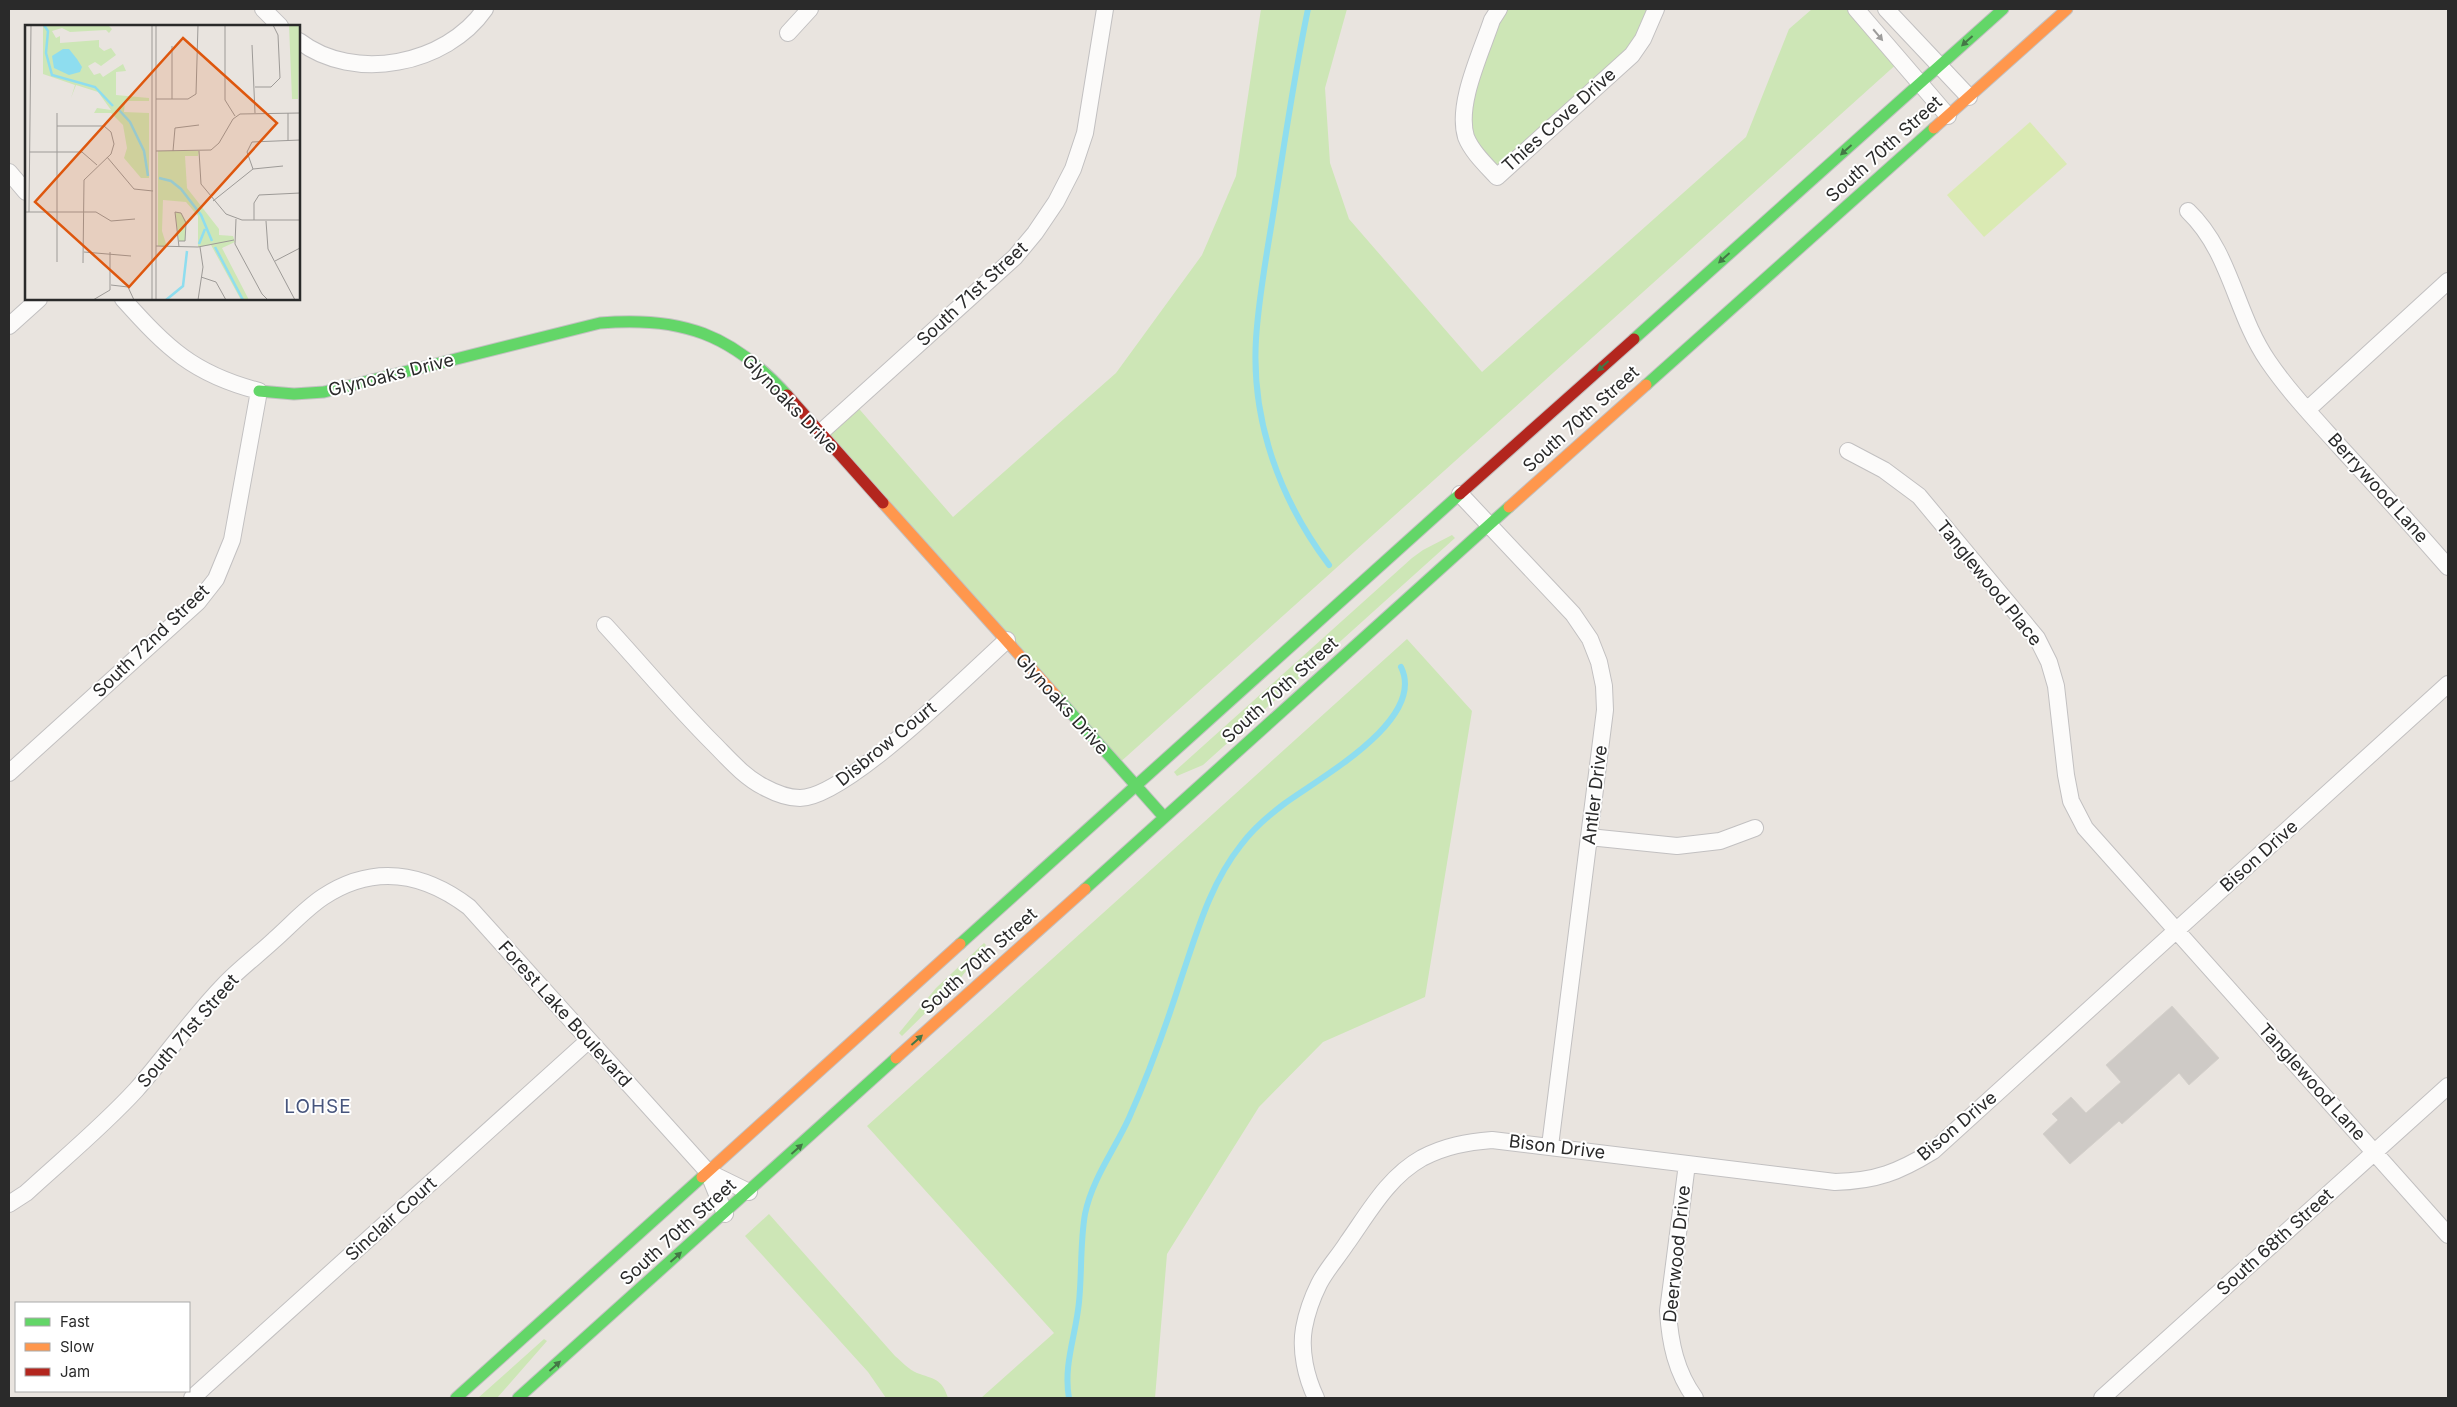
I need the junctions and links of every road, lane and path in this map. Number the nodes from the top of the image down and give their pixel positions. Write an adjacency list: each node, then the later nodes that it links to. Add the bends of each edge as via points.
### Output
1 (263, 9): 11 (street)
2 (485, 9): 13 (street, via 464,32 443,46 419,57 394,62 344,61)
3 (810, 9): 12 (street)
4 (1105, 9): 27 (street, South 71st Street, via 1085,133 1056,202 1015,257)
5 (1499, 9): 6 (street, Thies Cove Drive, via 1492,20 1464,106 1463,121 1473,149 1497,177 1632,55)
6 (1656, 9)
7 (1856, 9): 15 (street, one-way to 15)
8 (1886, 9): 14 (street)
9 (2003, 9): 14 (main road, South 70th Street, one-way to 14)
10 (2067, 9): 16 (main road, South 70th Street)
11 (279, 25)
12 (788, 33)
13 (300, 42)
14 (1940, 65): 15 (main road, South 70th Street); 16 (street)
15 (1919, 84): 17 (street); 29 (main road, South 70th Street, one-way to 29)
16 (1969, 97): 17 (main road, South 70th Street)
17 (1948, 116): 30 (main road, South 70th Street)
18 (9, 172): 19 (street)
19 (25, 191)
20 (2188, 211): 26 (street, Berrywood Lane, via 2221,256 2258,345)
21 (2448, 281): 26 (street)
22 (38, 300): 24 (street)
23 (124, 300): 25 (street, Glynoaks Drive, via 176,354 202,372)
24 (9, 326)
25 (258, 392): 27 (main road, Glynoaks Drive, via 324,392 600,323 658,321 713,336 741,352); 35 (street, South 72nd Street, via 232,540 216,579 198,602)
26 (2307, 410): 31 (street, Berrywood Lane)
27 (820, 432): 33 (main road, Glynoaks Drive)
28 (1848, 452): 41 (street, Tanglewood Place, via 1884,470 1919,496 2037,638 2056,686 2071,801 2085,828 2100,847)
29 (1460, 494): 30 (street, Antler Drive); 36 (main road, South 70th Street)
30 (1489, 525): 37 (main road, South 70th Street); 39 (street, Antler Drive, via 1573,614 1590,639 1599,662 1605,710)
31 (2448, 567)
32 (605, 625): 33 (street, Disbrow Court, via 740,770 763,787 800,798 838,785 868,762)
33 (1006, 640): 36 (main road, Glynoaks Drive)
34 (2448, 684): 41 (street, Bison Drive)
35 (9, 772)
36 (1136, 786): 37 (main road, Glynoaks Drive); 47 (main road, South 70th Street)
37 (1164, 818): 48 (main road, South 70th Street, one-way to 37)
38 (1755, 828): 39 (street, via 1720,841 1678,846)
39 (1590, 837): 44 (street, Antler Drive)
40 (408, 877): 42 (street, Forest Lake Boulevard, via 449,892 469,907); 49 (street, South 71st Street, via 362,879 321,898 224,985 117,1110 26,1193)
41 (2176, 929): 45 (street, Tanglewood Lane); 46 (street, Bison Drive, via 1933,1151 1907,1167 1860,1182 1835,1182)
42 (589, 1040): 47 (street, Forest Lake Boulevard); 52 (street, Sinclair Court)
43 (2448, 1086): 45 (street, South 68th Street)
44 (1550, 1146): 46 (street, Bison Drive); 55 (street, Bison Drive, via 1492,1140 1444,1148 1402,1173 1384,1190 1320,1282 1310,1304 1303,1354 1306,1373)
45 (2374, 1153): 51 (street, Tanglewood Lane); 57 (street, South 68th Street)
46 (1687, 1164): 56 (street, Deerwood Drive, via 1668,1311 1669,1336 1675,1360)
47 (708, 1172): 48 (street, Forest Lake Boulevard); 50 (street, Forest Lake Boulevard); 53 (main road, South 70th Street)
48 (749, 1192): 50 (main road, South 70th Street)
49 (9, 1204)
50 (725, 1214): 54 (main road, South 70th Street, one-way to 50)
51 (2448, 1235)
52 (192, 1398)
53 (456, 1398)
54 (518, 1398)
55 (1316, 1398)
56 (1694, 1398)
57 (2102, 1398)

